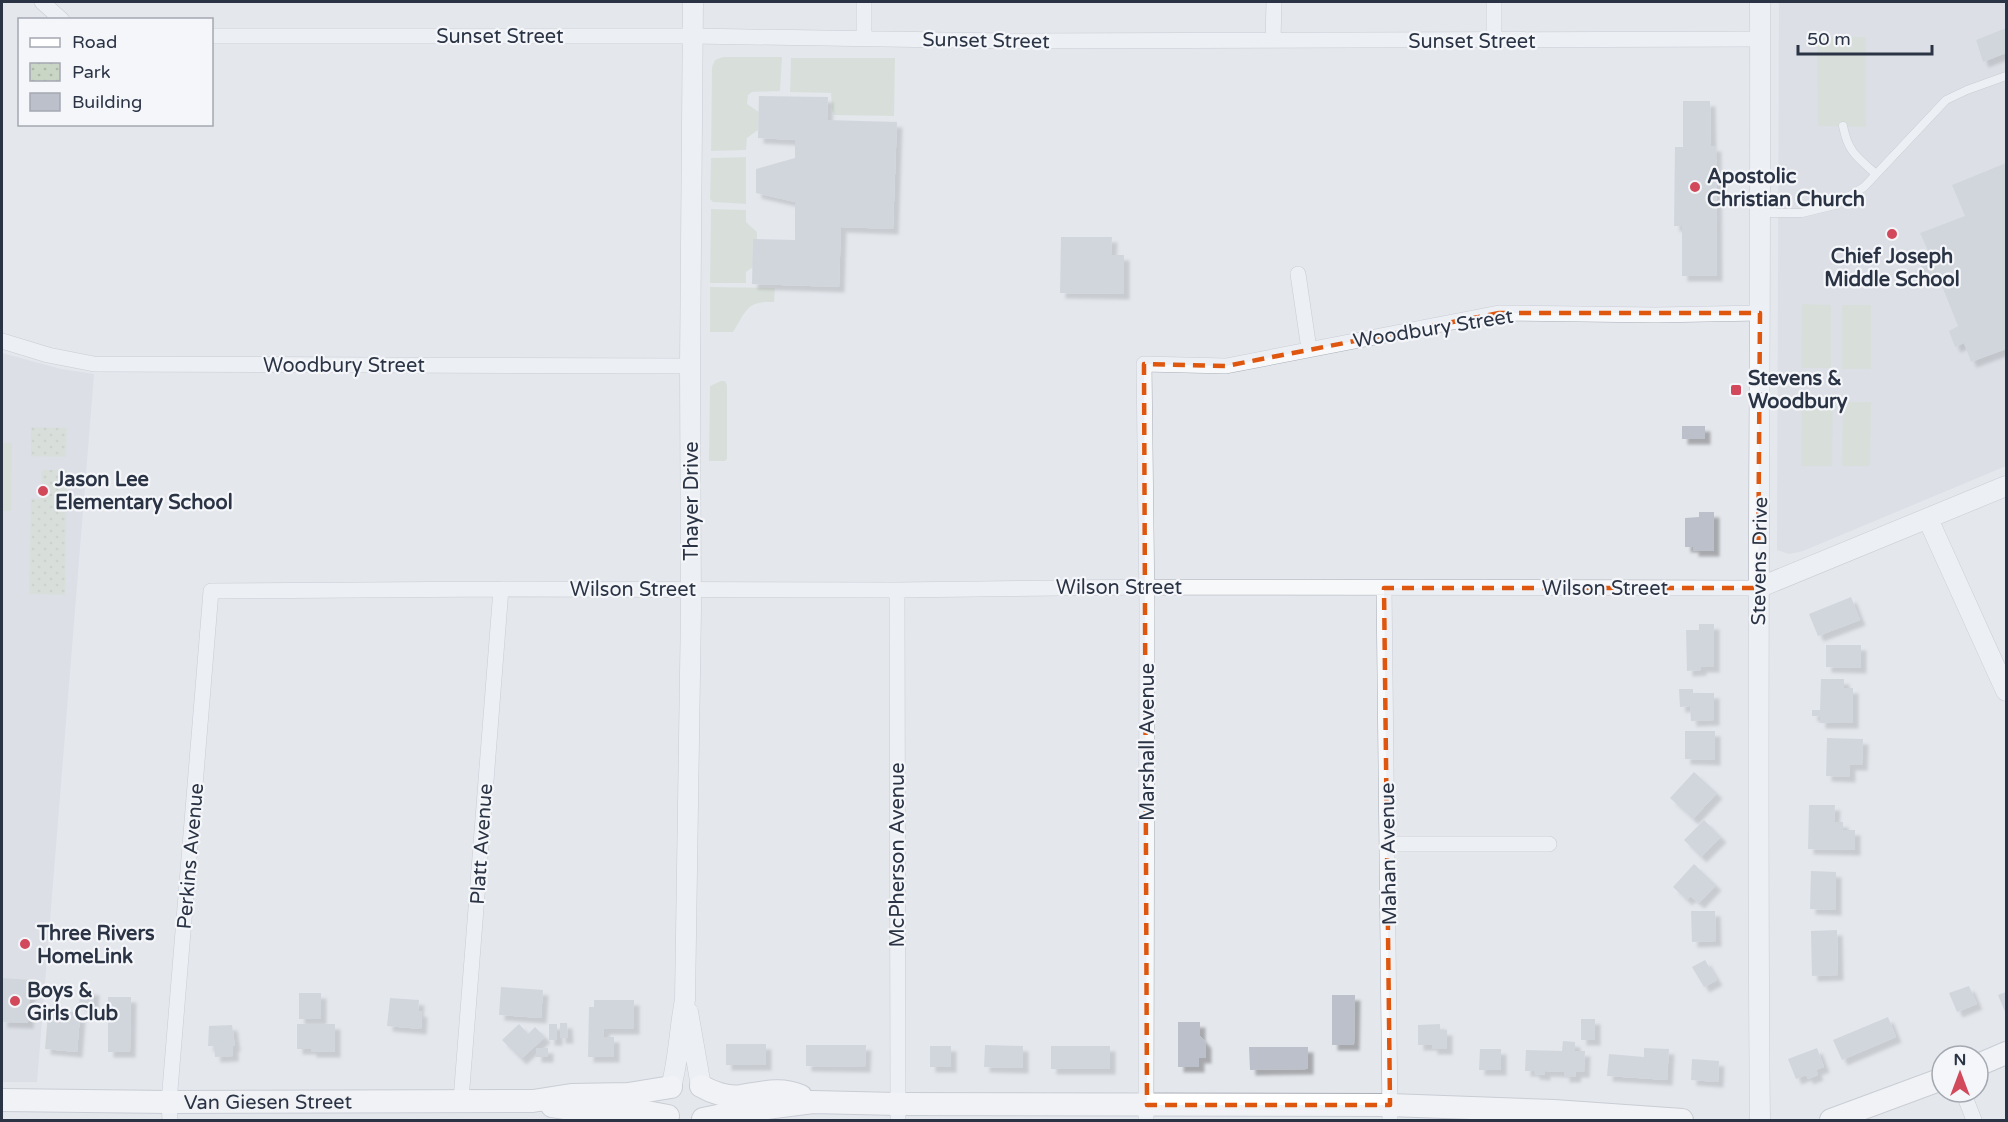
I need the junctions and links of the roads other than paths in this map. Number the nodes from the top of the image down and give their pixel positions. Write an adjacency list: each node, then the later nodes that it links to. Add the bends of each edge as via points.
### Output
1 (42, 2): 7 (street)
2 (693, 2): 9 (street, Thayer Drive)
3 (864, 2): 10 (street)
4 (1274, 2): 12 (street)
5 (1494, 2): 13 (street)
6 (1760, 2): 11 (street, Stevens Drive)
7 (60, 18)
8 (213, 36): 9 (street, Sunset Street)
9 (693, 36): 10 (street, Sunset Street); 23 (street, Thayer Drive)
10 (864, 38): 12 (street, Sunset Street)
11 (1761, 39): 13 (street, Sunset Street); 17 (street, Stevens Drive)
12 (1273, 40): 13 (street, Sunset Street)
13 (1494, 41)
14 (2007, 76): 16 (lane, via 1946,100)
15 (1843, 126): 16 (lane, via 1852,152)
16 (1876, 174): 17 (lane, via 1864,187 1835,205 1802,213)
17 (1761, 213): 19 (street, Stevens Drive)
18 (1298, 274): 21 (street)
19 (1760, 313): 21 (street, Woodbury Street, via 1499,313); 28 (street, Stevens Drive)
20 (2, 341): 23 (street, Woodbury Street, via 94,364)
21 (1309, 349): 22 (street, Woodbury Street, via 1226,366)
22 (1144, 364): 26 (street, Marshall Avenue)
23 (690, 366): 30 (street, Thayer Drive)
24 (2007, 486): 25 (street, Wilson Street)
25 (1928, 519): 28 (street, Wilson Street); 33 (street)
26 (1147, 587): 27 (street, Wilson Street); 31 (street, Wilson Street); 49 (street, Marshall Avenue)
27 (1384, 588): 28 (street, Wilson Street); 34 (street, Mahan Avenue)
28 (1758, 588): 54 (street, Stevens Drive)
29 (501, 589): 30 (street, Wilson Street); 32 (street, Wilson Street); 43 (street, Platt Avenue)
30 (691, 589): 31 (street, Wilson Street); 36 (street, Thayer Drive)
31 (897, 590): 48 (street, McPherson Avenue)
32 (211, 591): 47 (street, Perkins Avenue)
33 (2007, 691)
34 (1387, 844): 35 (street); 50 (street, Mahan Avenue)
35 (1550, 844)
36 (685, 1000): 40 (street, Thayer Drive); 41 (street, Thayer Drive)
37 (2007, 1053): 38 (main road)
38 (1990, 1060)
39 (1930, 1083): 55 (main road)
40 (700, 1086): 41 (main road, Van Giesen Street, via 689,1081); 45 (main road, via 740,1097 784,1091); 52 (main road, via 710,1103)
41 (671, 1087): 44 (main road, Van Giesen Street); 51 (main road, via 664,1101)
42 (2, 1100): 47 (main road, Van Giesen Street)
43 (461, 1100): 44 (main road, Van Giesen Street); 47 (main road, Van Giesen Street)
44 (533, 1101): 51 (main road, Van Giesen Street, via 585,1112 636,1110)
45 (813, 1102): 48 (main road); 52 (main road)
46 (1968, 1104): 56 (street)
47 (170, 1111)
48 (897, 1112): 49 (main road)
49 (1146, 1113): 50 (main road)
50 (1390, 1113): 53 (main road, via 1554,1111)
51 (670, 1119)
52 (702, 1120)
53 (1682, 1120)
54 (1760, 1120)
55 (1831, 1120)
56 (1974, 1120)

